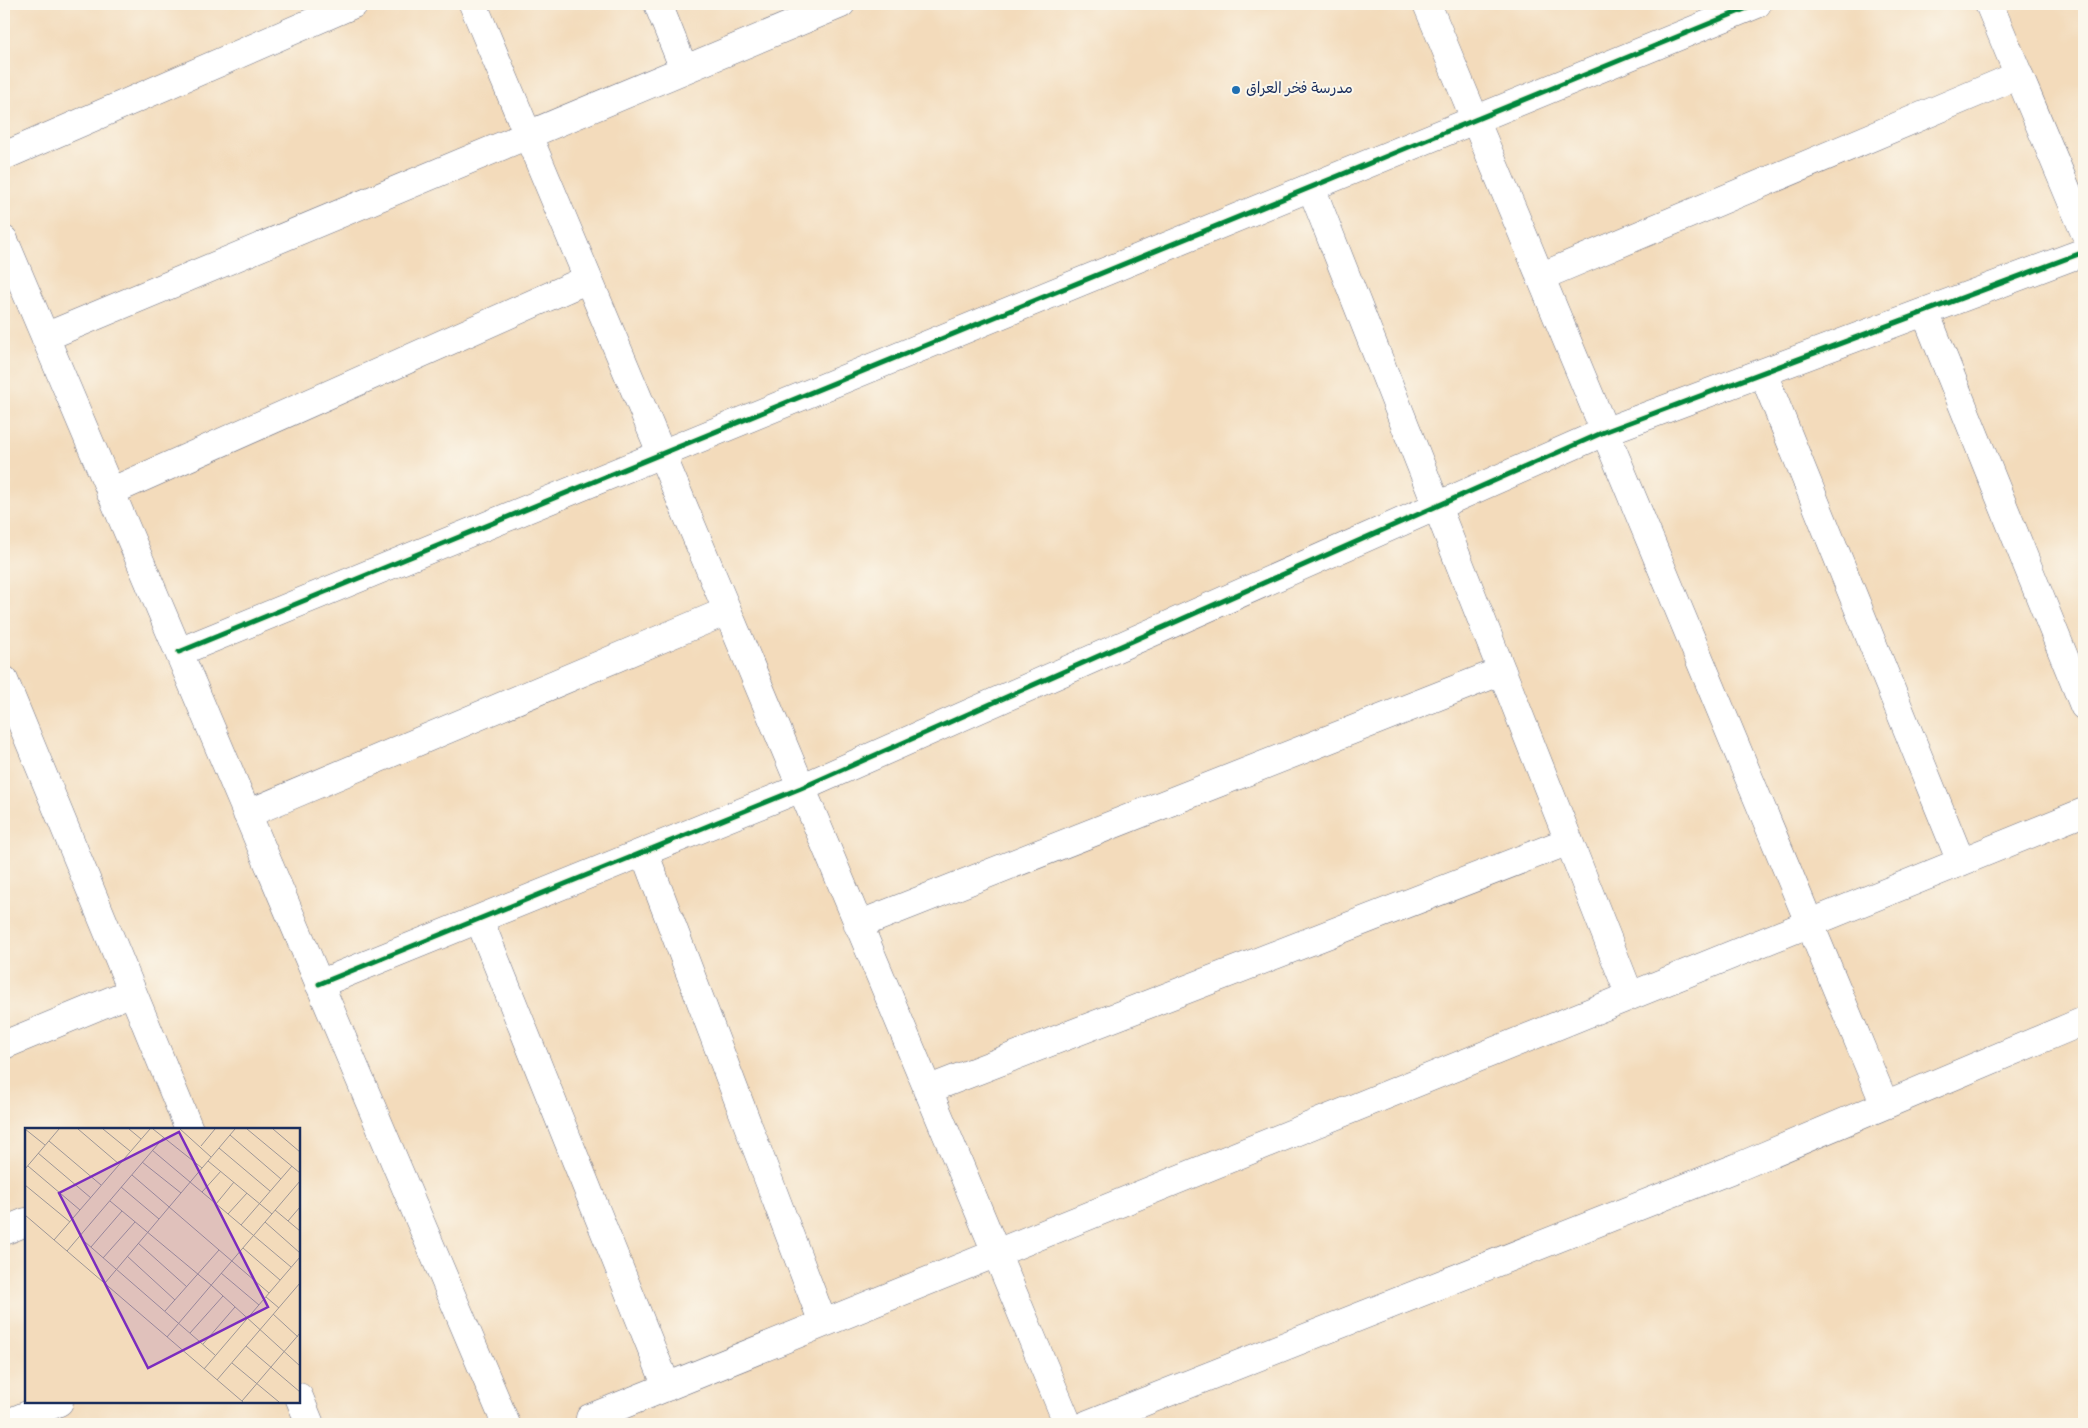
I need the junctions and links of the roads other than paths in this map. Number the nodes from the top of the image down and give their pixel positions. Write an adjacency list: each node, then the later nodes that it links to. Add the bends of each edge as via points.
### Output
1 (354, 4): 12 (street)
2 (473, 4): 11 (street)
3 (658, 4): 8 (street)
4 (841, 4): 8 (street)
5 (1427, 4): 10 (street)
6 (1757, 4): 10 (street)
7 (1989, 4): 9 (street)
8 (684, 69): 11 (street)
9 (2019, 76): 14 (street); 17 (street)
10 (1475, 120): 13 (street); 17 (street)
11 (527, 135): 18 (street); 20 (street)
12 (4, 156)
13 (1311, 187): 23 (street); 25 (street)
14 (2084, 232)
15 (4, 240): 20 (street)
16 (2084, 252): 19 (street)
17 (1540, 278): 22 (street)
18 (588, 279): 23 (street); 24 (street)
19 (1925, 312): 21 (street); 30 (street)
20 (44, 337): 24 (street)
21 (1763, 373): 22 (street); 37 (street)
22 (1604, 432): 25 (street); 39 (street)
23 (661, 454): 26 (street); 27 (street)
24 (110, 492): 27 (street)
25 (1436, 506): 28 (street); 32 (street)
26 (727, 611): 32 (street); 34 (street)
27 (179, 652): 34 (street)
28 (1502, 671): 35 (street); 40 (street)
29 (4, 680): 31 (street)
30 (2084, 706)
31 (11, 721): 42 (street)
32 (801, 788): 36 (street); 40 (street)
33 (2084, 812): 37 (street)
34 (247, 814): 41 (street)
35 (1569, 841): 43 (street); 46 (street)
36 (644, 852): 38 (street); 52 (street)
37 (1961, 862): 39 (street)
38 (479, 919): 41 (street); 53 (street)
39 (1810, 923): 43 (street); 47 (street)
40 (858, 926): 46 (street)
41 (319, 984): 59 (street)
42 (132, 992): 45 (street); 48 (street)
43 (1630, 996): 51 (street)
44 (2084, 1021): 47 (street)
45 (4, 1045)
46 (927, 1090): 51 (street)
47 (1885, 1105): 61 (street, via 1738,1167)
48 (189, 1128)
49 (25, 1222): 50 (street)
50 (4, 1231)
51 (996, 1253): 52 (street); 60 (street)
52 (823, 1323): 53 (street)
53 (667, 1387): 56 (street)
54 (300, 1399): 58 (street)
55 (57, 1403): 57 (street)
56 (590, 1418)
57 (6, 1424)
58 (310, 1424)
59 (506, 1424)
60 (1068, 1424)
61 (1088, 1424)

